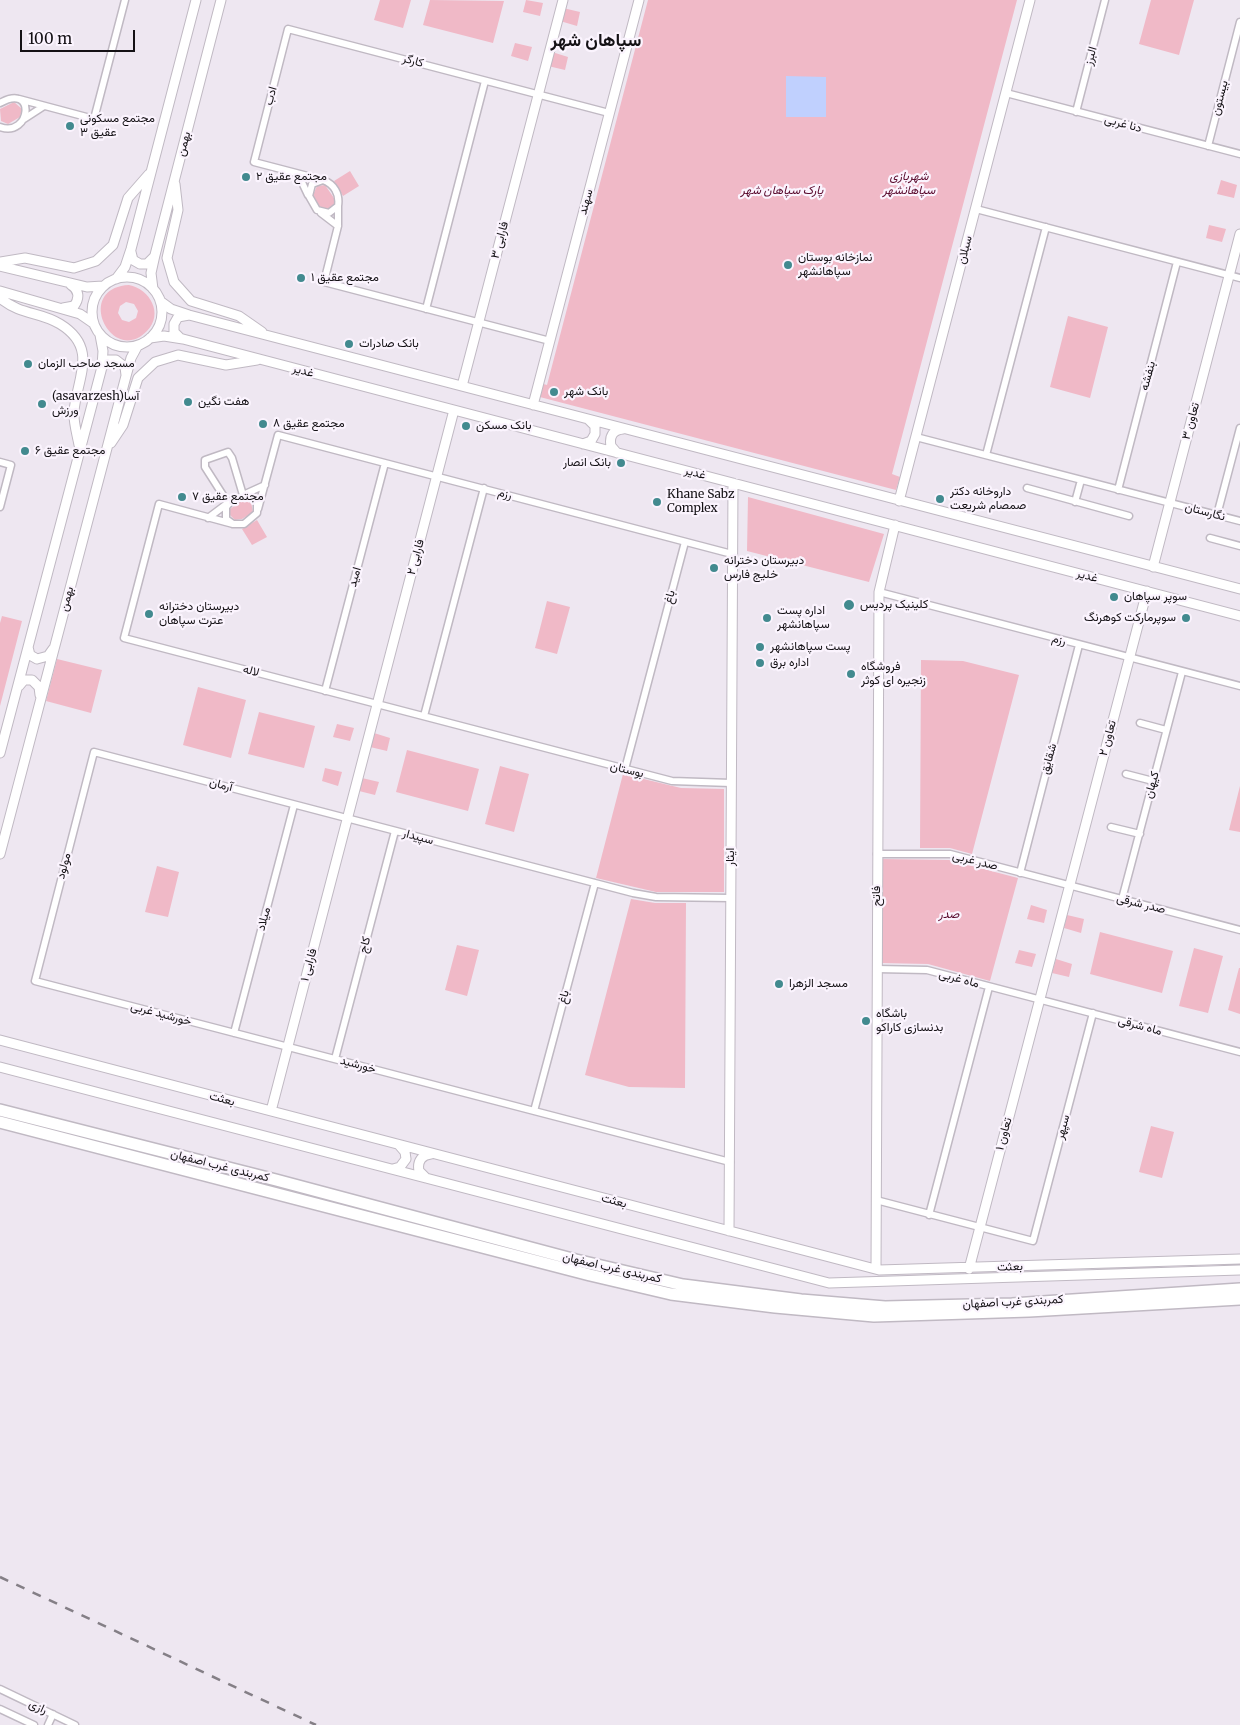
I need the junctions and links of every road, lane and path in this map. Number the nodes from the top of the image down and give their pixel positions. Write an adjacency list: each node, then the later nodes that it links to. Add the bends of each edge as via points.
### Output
1 (125, 0): 15 (street, via 94,119)
2 (196, 0): 24 (main road, بهمن)
3 (221, 0): 26 (main road, بهمن)
4 (563, 0): 12 (main road, فارابی ۳)
5 (639, 0): 17 (main road, سهند)
6 (1030, 0): 11 (main road, سبلان)
7 (1105, 0): 16 (street, البرز)
8 (1240, 22): 22 (street, بیستون)
9 (288, 29): 10 (street, کارگر); 25 (street, ادب, via 254,162)
10 (486, 81): 12 (street, کارگر); 49 (street)
11 (1006, 93): 16 (street, دنا غربی); 30 (main road, سبلان)
12 (538, 94): 17 (street, کارگر); 51 (main road, فارابی ۳)
13 (19, 99): 14 (street, via 10,98); 15 (street); 18 (street, via 26,108)
14 (0, 103)
15 (44, 106): 18 (street)
16 (1076, 112): 22 (street, دنا غربی)
17 (610, 113): 57 (main road, سهند)
18 (23, 120): 20 (street)
19 (0, 126): 20 (street)
20 (9, 128): 21 (street)
21 (0, 132)
22 (1208, 146): 23 (street, دنا غربی)
23 (1240, 154)
24 (151, 172): 35 (main road, بهمن); 38 (main road, via 128,198 117,238 96,261 74,268 25,258)
25 (298, 174): 27 (street); 28 (street)
26 (175, 178): 36 (main road, بهمن); 54 (main road, via 178,210 167,258 174,282 191,300 239,316)
27 (323, 180): 28 (street, via 312,184); 29 (street, via 338,194)
28 (309, 196): 31 (street)
29 (338, 206): 31 (street, via 329,213); 32 (street)
30 (976, 209): 33 (street); 68 (main road, سبلان)
31 (317, 210): 32 (street)
32 (338, 226): 49 (street, via 324,282)
33 (1046, 227): 37 (street); 73 (street)
34 (1240, 234): 39 (main road, تعاون ۳)
35 (131, 249): 36 (main road, via 133,260 140,264 150,262); 41 (main road, بهمن, via 125,267)
36 (155, 255): 44 (main road, بهمن, via 151,273)
37 (1177, 262): 39 (street); 82 (street, بنفشه)
38 (0, 264): 42 (main road)
39 (1229, 275): 40 (street); 87 (main road, تعاون ۳)
40 (1240, 278)
41 (116, 279): 43 (main road); 44 (main road, via 136,278)
42 (69, 284): 43 (main road); 48 (main road, via 75,288 78,299 74,306)
43 (103, 286): 52 (main road, via 93,303)
44 (153, 289): 47 (main road)
45 (0, 291): 48 (main road)
46 (0, 298): 70 (main road, via 14,309 53,320 66,328 77,341 84,363 74,411)
47 (160, 301): 50 (main road, غدیر); 55 (main road, via 161,321)
48 (62, 308): 52 (main road, via 80,314)
49 (426, 309): 51 (street)
50 (189, 315): 54 (main road, غدیر); 56 (main road, via 181,315 174,324 174,332)
51 (478, 322): 57 (street); 62 (main road, فارابی ۳)
52 (94, 324): 53 (main road)
53 (100, 335): 58 (main road, via 118,346); 60 (main road)
54 (266, 335): 62 (main road, غدیر)
55 (150, 338): 56 (main road, غدیر, via 164,336); 58 (main road)
56 (183, 340): 59 (main road, غدیر)
57 (550, 341): 63 (main road, سهند)
58 (138, 345): 61 (main road, بهمن)
59 (260, 360): 64 (main road, غدیر); 71 (main road, via 226,365 178,355 155,362 138,378 123,425)
60 (102, 367): 61 (main road, via 108,360 116,360 125,367); 70 (main road)
61 (126, 376): 71 (main road, بهمن)
62 (462, 386): 63 (main road, غدیر)
63 (533, 405): 65 (main road, غدیر)
64 (454, 410): 69 (main road, غدیر); 76 (main road, فارابی ۲)
65 (586, 419): 67 (main road, غدیر); 69 (main road, via 595,426 596,434 591,441)
66 (1240, 428): 90 (street)
67 (626, 429): 72 (main road, via 614,432 610,438 613,449); 84 (main road, غدیر)
68 (916, 437): 73 (street, نگارستان); 84 (main road, سبلان)
69 (580, 443): 72 (main road, غدیر)
70 (80, 448): 105 (main road)
71 (106, 452): 107 (main road, بهمن)
72 (619, 454): 78 (main road, غدیر)
73 (986, 455): 77 (street, نگارستان)
74 (0, 462): 88 (street, via 11,465)
75 (385, 463): 76 (street, رزم); 79 (street, رزم, via 278,434); 112 (street, امید)
76 (437, 476): 80 (street, رزم); 114 (main road, فارابی ۲)
77 (1081, 480): 82 (street, نگارستان); 85 (street)
78 (733, 483): 95 (main road, غدیر); 99 (main road, ایثار)
79 (265, 485): 83 (street); 89 (street)
80 (484, 488): 97 (street, رزم); 115 (street)
81 (1027, 488): 85 (street)
82 (1118, 490): 87 (street, نگارستان)
83 (243, 495): 86 (street); 86 (street, via 228,452 205,460 205,467); 89 (street, via 254,498)
84 (899, 500): 100 (main road, غدیر)
85 (1075, 502): 91 (street)
86 (228, 503): 92 (street); 94 (street, via 225,515)
87 (1170, 503): 90 (street, نگارستان); 100 (main road, تعاون ۳)
88 (0, 507)
89 (258, 510): 94 (street, via 252,519 241,525)
90 (1217, 515): 93 (street, نگارستان)
91 (1129, 516)
92 (208, 518): 94 (street); 112 (street, لاله, via 158,504 124,638)
93 (1240, 521)
94 (233, 524)
95 (895, 525): 102 (main road, غدیر); 103 (main road, فاتح)
96 (1210, 538): 98 (street)
97 (685, 542): 99 (street, رزم); 120 (street, باغ)
98 (1240, 546)
99 (732, 554): 123 (main road, ایثار)
100 (1153, 567): 101 (main road, غدیر)
101 (1240, 590)
102 (1147, 591): 104 (main road, غدیر); 108 (main road, تعاون ۲)
103 (879, 592): 106 (street, رزم); 130 (main road, فاتح)
104 (1240, 616)
105 (28, 644): 107 (main road, via 30,655 37,660 48,656); 111 (main road)
106 (1079, 645): 108 (street, رزم); 131 (street, شقایق)
107 (54, 649): 113 (main road, بهمن)
108 (1129, 657): 109 (street, رزم); 133 (main road, تعاون ۲)
109 (1182, 672): 110 (street, رزم); 117 (street, کیهان)
110 (1240, 686)
111 (16, 689): 113 (main road, via 24,680 32,680 39,687); 119 (main road)
112 (325, 690): 114 (street, لاله)
113 (40, 698): 129 (main road, بهمن)
114 (377, 704): 115 (street, لاله); 125 (main road, فارابی ۲)
115 (424, 716): 120 (street, بوستان)
116 (1140, 722): 117 (street)
117 (1166, 730): 122 (street, کیهان)
118 (94, 752): 124 (street, آرمان); 138 (street, مولود)
119 (0, 753)
120 (625, 769): 123 (street, بوستان, via 681,782)
121 (1126, 774): 122 (street)
122 (1153, 781): 128 (street, کیهان)
123 (731, 783): 134 (main road, ایثار)
124 (294, 805): 125 (street, آرمان); 142 (street, میلاد)
125 (347, 818): 127 (street, سپیدار); 144 (main road, فارابی ۱)
126 (1111, 827): 128 (street)
127 (395, 831): 132 (street, سپیدار); 146 (street, کاج)
128 (1140, 834): 135 (street, کیهان)
129 (0, 854)
130 (878, 854): 131 (street, صدر غربی, via 950,854); 137 (main road, فاتح)
131 (1020, 873): 133 (street, صدر غربی)
132 (594, 883): 134 (street, سپیدار, via 656,897); 150 (street, باغ)
133 (1070, 885): 135 (street, صدر شرقی); 140 (main road, تعاون ۲)
134 (731, 898): 154 (main road, ایثار)
135 (1122, 899): 136 (street, صدر شرقی)
136 (1240, 930)
137 (877, 968): 139 (street, ماه غربی, via 927,970); 157 (main road, فاتح)
138 (35, 981): 142 (street, خورشید غربی)
139 (988, 987): 140 (street, ماه غربی); 158 (street)
140 (1040, 1000): 141 (street, ماه شرقی); 159 (main road, تعاون ۱)
141 (1093, 1013): 145 (street, ماه شرقی); 159 (street, سپهر, via 1033,1241)
142 (234, 1033): 144 (street, خورشید غربی)
143 (0, 1040): 149 (main road, بعثت)
144 (288, 1047): 146 (street, خورشید); 149 (main road, فارابی ۱)
145 (1240, 1052)
146 (335, 1059): 150 (street, خورشید)
147 (0, 1066): 155 (main road, بعثت)
148 (0, 1110): 165 (highway, کمربندی غرب اصفهان, via 683,1285 885,1307 1012,1304)
149 (271, 1111): 152 (main road, بعثت)
150 (534, 1112): 154 (street, خورشید)
151 (0, 1122): 166 (highway, کمربندی غرب اصفهان, via 671,1294 775,1308 874,1316 1029,1311)
152 (397, 1144): 153 (main road, بعثت); 155 (main road, via 405,1152 406,1159 400,1167)
153 (434, 1154): 156 (main road, via 426,1154 419,1163 419,1171); 160 (main road, بعثت)
154 (730, 1162): 160 (main road, ایثار)
155 (391, 1169): 156 (main road, بعثت)
156 (428, 1178): 164 (main road, بعثت, via 829,1284)
157 (876, 1200): 158 (street); 163 (main road, فاتح)
158 (929, 1215): 159 (street)
159 (980, 1227): 162 (main road, تعاون ۱)
160 (729, 1231): 163 (main road, بعثت)
161 (1240, 1259): 162 (main road, بعثت)
162 (969, 1269): 163 (main road, بعثت)
163 (876, 1270)
164 (1240, 1270)
165 (1240, 1289)
166 (1240, 1298)
167 (0, 1689): 169 (street, رازی)
168 (0, 1709): 170 (street, رازی)
169 (53, 1714): 171 (street); 172 (street, رازی)
170 (34, 1725)
171 (48, 1725)
172 (76, 1725)

